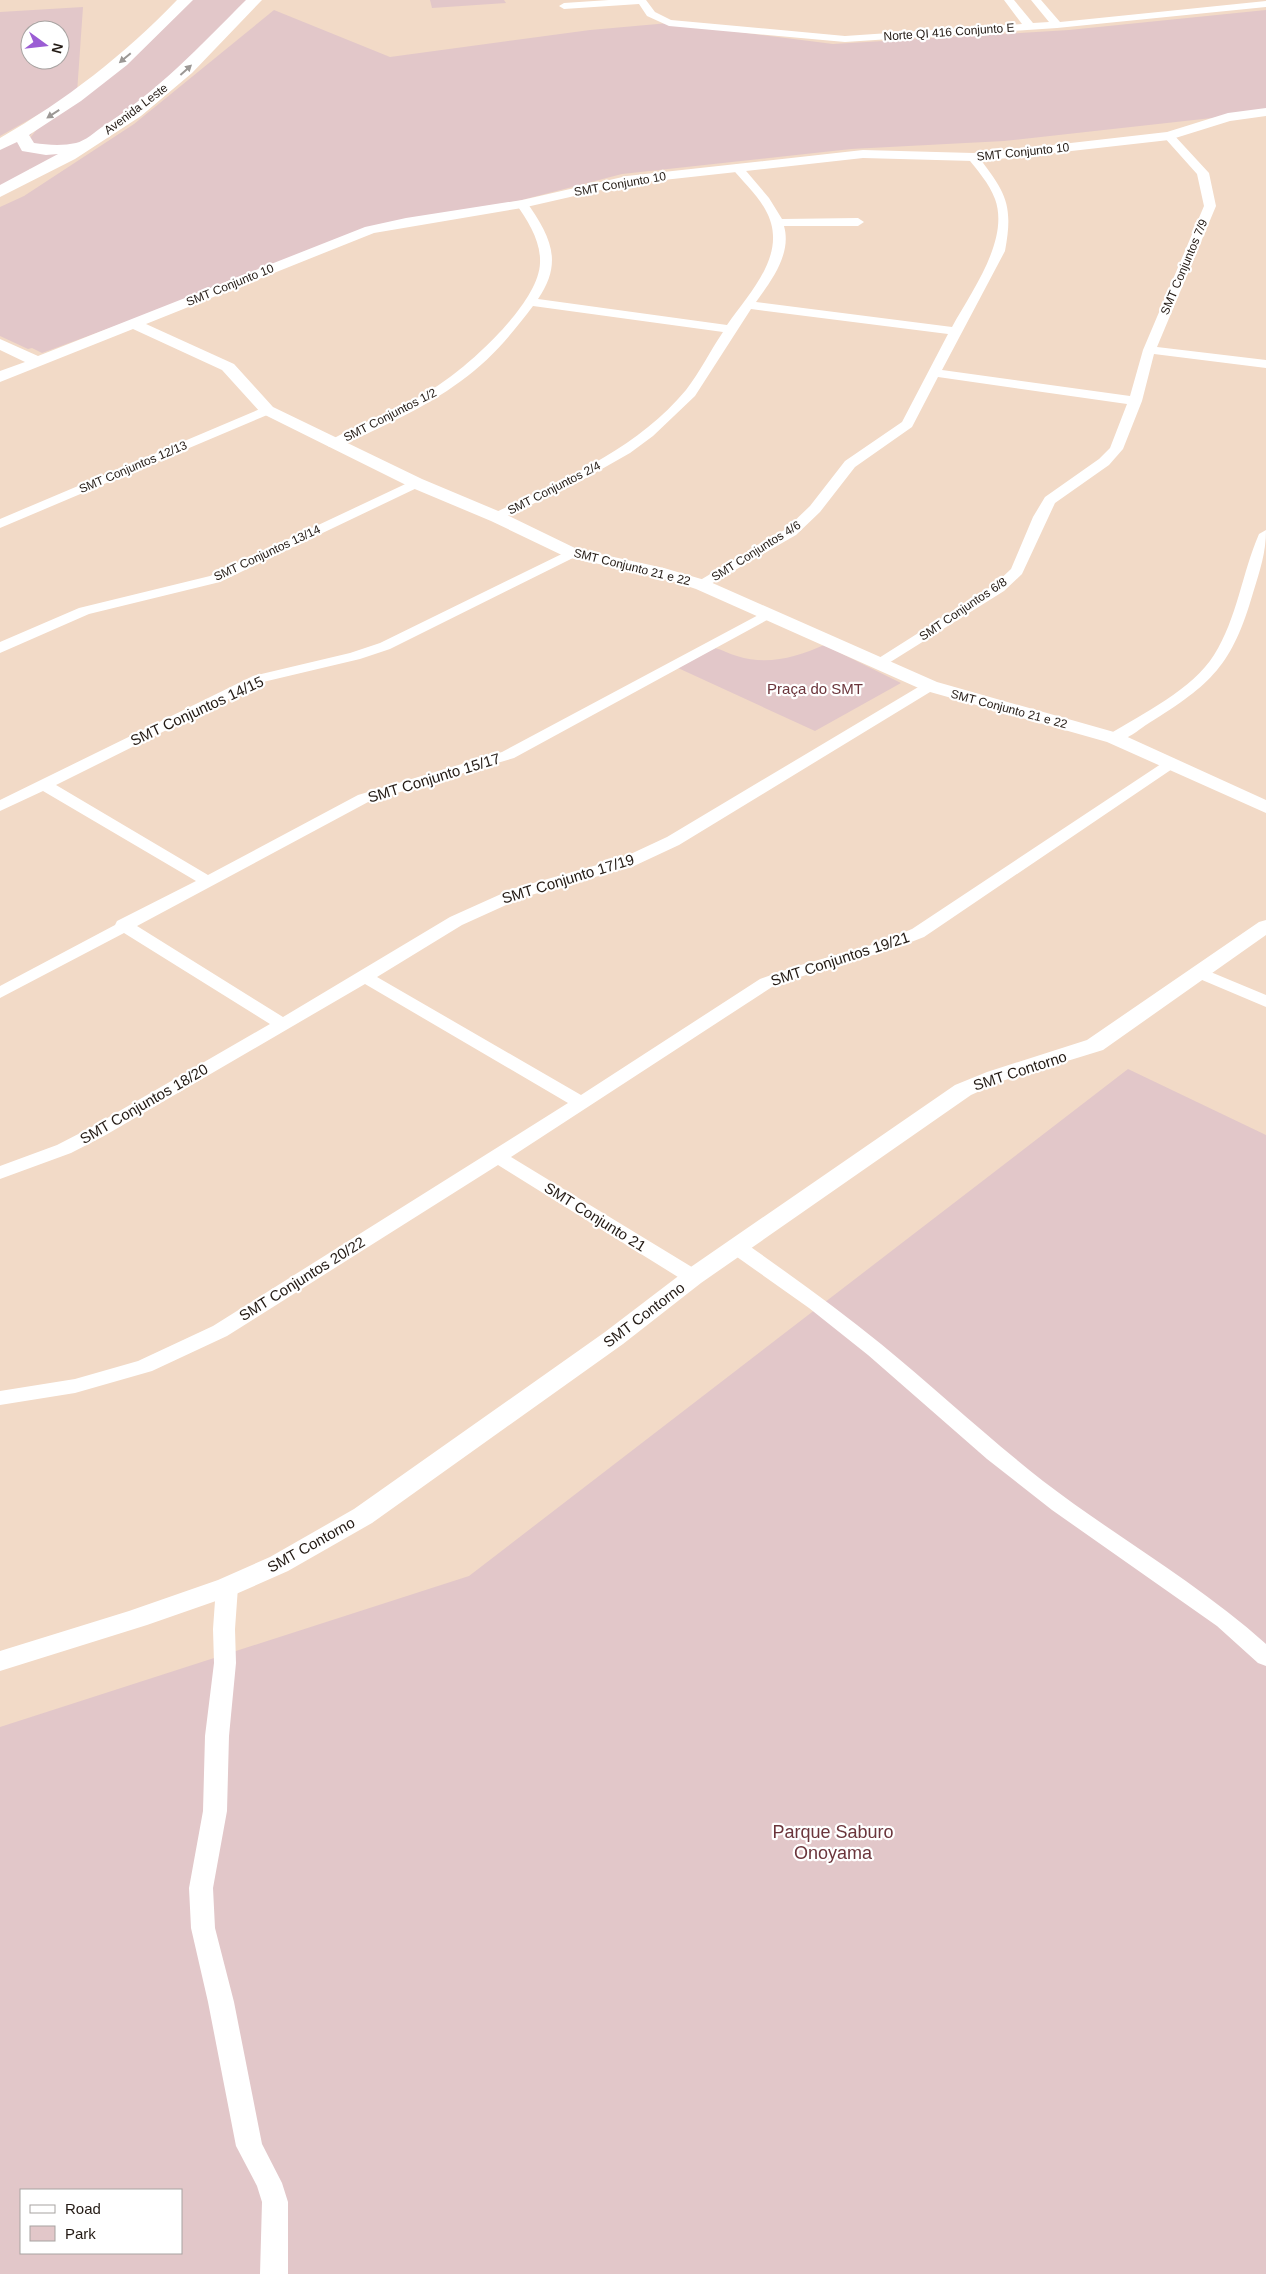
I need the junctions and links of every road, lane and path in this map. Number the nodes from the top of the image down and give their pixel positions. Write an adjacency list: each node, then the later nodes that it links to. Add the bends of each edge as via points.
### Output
1 (186, 0): 11 (main road, one-way to 11, via 84,92)
2 (254, 0): 14 (main road, Avenida Leste, one-way to 2, via 174,81)
3 (641, 0): 7 (street); 9 (street, Norte QI 416 Conjunto E, via 651,14 669,23 830,39)
4 (1009, 0): 9 (street)
5 (1036, 0): 8 (street)
6 (1266, 4): 8 (street, Norte QI 416 Conjunto E)
7 (564, 6)
8 (1057, 25): 9 (street, Norte QI 416 Conjunto E)
9 (1030, 27)
10 (1266, 112): 12 (street, SMT Conjunto 10, via 1228,117)
11 (20, 134): 13 (main road); 14 (main road, via 28,147 46,150)
12 (1169, 136): 15 (street, SMT Conjunto 10); 29 (street, SMT Conjuntos 7/9, via 1204,173 1210,206)
13 (0, 145)
14 (83, 147): 18 (main road, Avenida Leste)
15 (973, 157): 17 (street, SMT Conjunto 10, via 864,154); 27 (street, SMT Conjuntos 4/6, via 1004,206 1005,226 999,251)
16 (10, 162): 18 (main road, via 26,169)
17 (738, 167): 20 (street, SMT Conjunto 10, via 627,180); 22 (street, via 762,196)
18 (19, 183): 19 (main road, Avenida Leste)
19 (0, 192)
20 (522, 204): 23 (street, SMT Conjuntos 1/2, via 537,226 546,253 546,271); 25 (street, SMT Conjunto 10, via 370,230)
21 (858, 222): 22 (street)
22 (777, 223): 24 (street, SMT Conjuntos 2/4, via 780,242 774,261)
23 (530, 302): 26 (street); 36 (street, SMT Conjuntos 1/2, via 499,340 447,386 406,410)
24 (748, 305): 26 (street, SMT Conjuntos 2/4); 27 (street)
25 (133, 324): 30 (street, SMT Conjunto 10); 35 (street, SMT Conjunto 21 e 22, via 228,367)
26 (730, 329): 38 (street, SMT Conjuntos 2/4, via 690,392 660,423 589,472)
27 (955, 331): 32 (street, SMT Conjuntos 4/6)
28 (0, 344): 30 (street)
29 (1149, 350): 31 (street); 34 (street)
30 (38, 362): 33 (street, SMT Conjunto 10)
31 (1266, 364)
32 (935, 373): 34 (street); 42 (street, SMT Conjuntos 4/6, via 907,424 850,464 805,520 791,532)
33 (0, 377)
34 (1135, 401): 45 (street, SMT Conjuntos 6/8, via 1116,449 1104,462 1050,500 1017,571 999,588)
35 (267, 410): 36 (street, SMT Conjunto 21 e 22); 39 (street, SMT Conjuntos 12/13)
36 (334, 444): 37 (street, SMT Conjunto 21 e 22)
37 (416, 483): 38 (street, SMT Conjunto 21 e 22); 44 (street, SMT Conjuntos 13/14, via 215,578 84,611)
38 (497, 518): 41 (street, SMT Conjunto 21 e 22)
39 (0, 524)
40 (1266, 534): 47 (street, via 1221,657 1198,682)
41 (572, 553): 42 (street, SMT Conjunto 21 e 22); 49 (street, SMT Conjuntos 14/15, via 385,646 258,680)
42 (702, 584): 43 (street, SMT Conjunto 21 e 22)
43 (771, 614): 45 (street, SMT Conjunto 21 e 22); 52 (street, SMT Conjunto 15/17, via 508,756 364,798)
44 (0, 648)
45 (879, 663): 46 (street, SMT Conjunto 21 e 22)
46 (930, 686): 47 (street, SMT Conjunto 21 e 22); 56 (street, SMT Conjunto 17/19, via 673,841 628,862 518,893 488,905)
47 (1114, 738): 48 (street, SMT Conjunto 21 e 22)
48 (1173, 763): 51 (street, SMT Conjunto 21 e 22); 60 (street, SMT Conjuntos 19/21, via 918,933 898,943 804,968 766,983)
49 (45, 784): 50 (street); 52 (street)
50 (0, 806)
51 (1266, 807)
52 (207, 881): 53 (street, SMT Conjunto 15/17)
53 (123, 926): 57 (street, SMT Conjunto 15/17); 59 (street)
54 (1266, 926): 55 (street, SMT Contorno)
55 (1201, 973): 58 (street); 63 (street, SMT Contorno, via 1095,1045 981,1081 963,1090)
56 (365, 977): 59 (street, SMT Conjunto 17/19); 60 (street)
57 (0, 993)
58 (1266, 1002)
59 (282, 1024): 62 (street, SMT Conjuntos 18/20, via 97,1132 64,1149)
60 (579, 1102): 61 (street, SMT Conjuntos 20/22)
61 (498, 1156): 64 (street, SMT Conjunto 21); 65 (street, SMT Conjuntos 20/22, via 220,1331 145,1366 75,1386)
62 (0, 1173)
63 (737, 1246): 64 (street, SMT Contorno); 67 (street, via 875,1350 1009,1465 1225,1620)
64 (693, 1277): 66 (street, SMT Contorno, via 363,1516 279,1564)
65 (0, 1398)
66 (227, 1587): 68 (street, SMT Contorno); 69 (street, via 215,1811 200,1888 203,1928 249,2146 269,2183 275,2202)
67 (1266, 1657)
68 (0, 1661)
69 (274, 2274)

